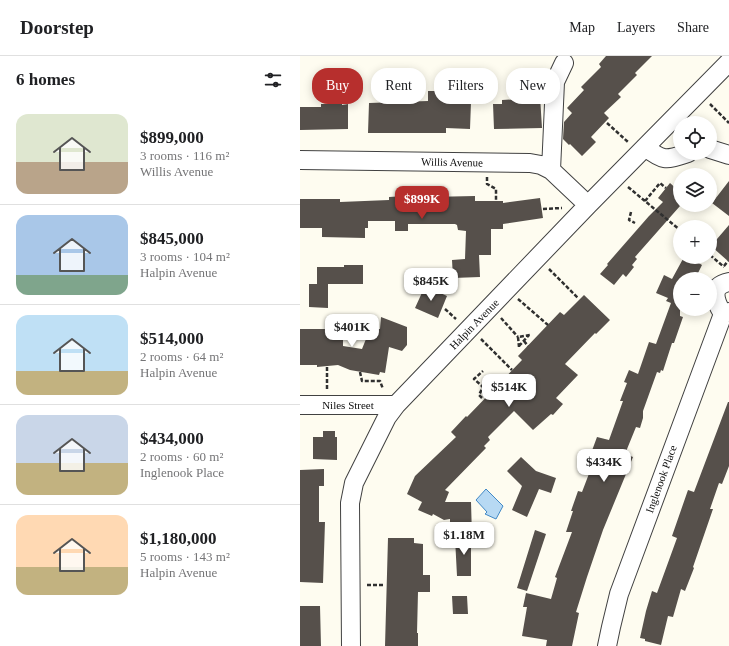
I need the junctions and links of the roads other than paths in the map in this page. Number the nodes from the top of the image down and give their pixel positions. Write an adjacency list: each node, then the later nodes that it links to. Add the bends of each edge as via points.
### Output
1 (729, 62): 3 (street, Halpin Avenue)
2 (564, 63): 8 (street, via 555,82)
3 (637, 146): 6 (street, via 657,157); 9 (street, Halpin Avenue)
4 (717, 151): 5 (street)
5 (729, 155)
6 (673, 157)
7 (300, 160): 8 (street, Willis Avenue, via 530,163)
8 (551, 170): 9 (street, Willis Avenue)
9 (588, 205): 13 (street, Halpin Avenue)
10 (726, 273): 11 (street, Inglenook Place, via 715,295 716,304)
11 (726, 313): 15 (street, Inglenook Place, via 619,594)
12 (300, 405): 13 (street, Niles Street)
13 (396, 405): 14 (street, Halpin Avenue, via 387,417 354,483 350,503)
14 (351, 646)
15 (607, 646)

